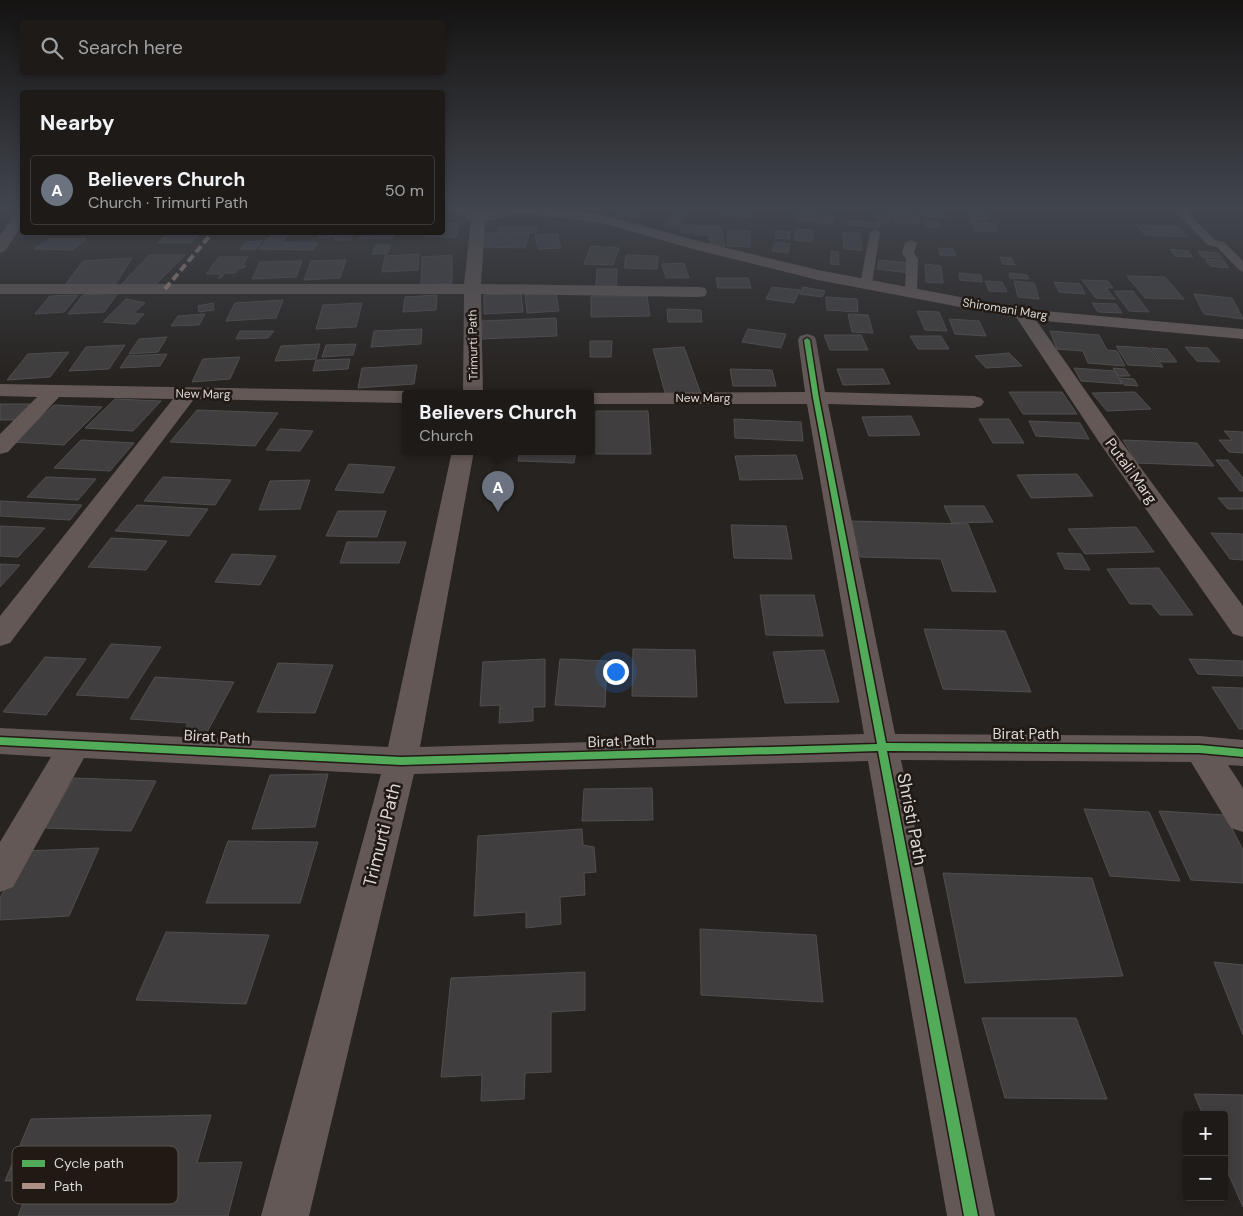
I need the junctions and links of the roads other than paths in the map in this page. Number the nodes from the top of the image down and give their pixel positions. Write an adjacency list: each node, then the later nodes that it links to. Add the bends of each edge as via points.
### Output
1 (474, 264): 7 (street, Trimurti Path)
2 (774, 264): 5 (street, Shiromani Marg)
3 (870, 264): 5 (lane)
4 (912, 264): 9 (lane)
5 (866, 284): 9 (street, Shiromani Marg)
6 (0, 289): 7 (street)
7 (472, 289): 8 (street); 14 (street, Trimurti Path)
8 (700, 292)
9 (911, 292): 10 (street, Shiromani Marg)
10 (1023, 314): 11 (street, Shiromani Marg); 23 (street, Putali Marg)
11 (1243, 334)
12 (808, 340): 19 (street, Shristi Path)
13 (0, 390): 15 (street, New Marg)
14 (473, 390)
15 (53, 392): 16 (street, New Marg); 21 (street)
16 (188, 394): 17 (street, New Marg); 24 (street)
17 (402, 397)
18 (594, 398): 19 (street, New Marg)
19 (816, 398): 20 (street, New Marg); 27 (street, Shristi Path)
20 (974, 402)
21 (0, 447)
22 (462, 455): 30 (street, Trimurti Path)
23 (1243, 627)
24 (0, 636)
25 (0, 741): 26 (street, Birat Path)
26 (76, 744): 30 (street, Birat Path); 32 (street)
27 (883, 747): 28 (street, Birat Path); 30 (street, Birat Path); 34 (street, Shristi Path)
28 (1200, 749): 29 (street, Birat Path); 31 (street)
29 (1243, 753)
30 (401, 761): 33 (street, Trimurti Path)
31 (1243, 817)
32 (0, 875)
33 (284, 1216)
34 (971, 1216)

